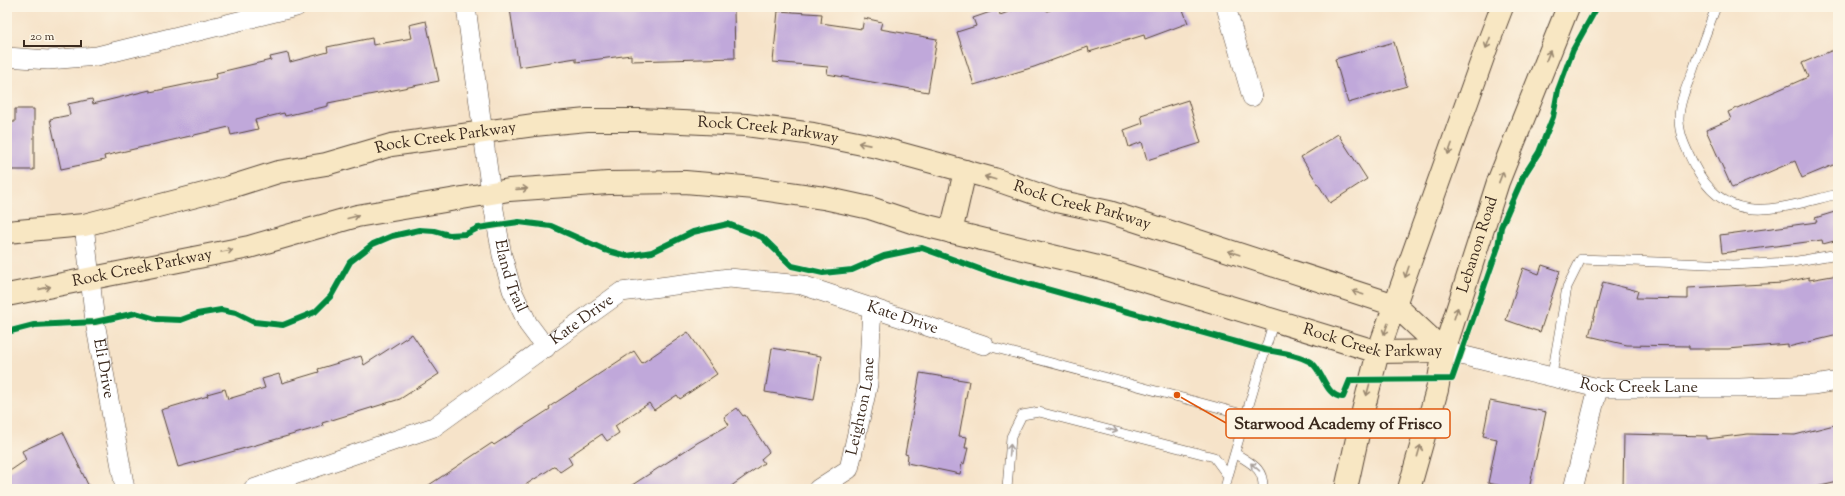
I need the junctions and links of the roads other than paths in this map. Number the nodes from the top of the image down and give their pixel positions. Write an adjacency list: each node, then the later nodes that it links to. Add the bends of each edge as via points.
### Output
1 (296, 7): 7 (street, via 96,56 48,60)
2 (466, 7): 9 (street, Eland Trail)
3 (1226, 7): 8 (street)
4 (1502, 7): 19 (street, one-way to 19)
5 (1568, 7): 24 (street, Lebanon Road, one-way to 5, via 1498,182)
6 (1716, 7): 12 (lane, via 1682,98 1678,119 1681,138 1697,171 1712,193 1728,204 1750,210 1782,207)
7 (7, 57)
8 (1252, 97)
9 (483, 132): 10 (street, Rock Creek Parkway, one-way to 9, via 877,147 814,134 746,125 587,120); 11 (street, Eland Trail); 13 (street, Rock Creek Parkway, via 391,144 326,164 278,172)
10 (966, 171): 15 (street); 19 (street, Rock Creek Parkway, one-way to 10, via 1109,212 1057,200)
11 (492, 193): 15 (street, Rock Creek Parkway, one-way to 15, via 586,184 685,182 755,188 824,198 870,208 915,224); 17 (street, Rock Creek Parkway, one-way to 11, via 250,246 357,216); 23 (street, Eland Trail, via 502,255 512,290 528,324)
12 (1838, 194)
13 (84, 225): 14 (street, Rock Creek Parkway); 17 (street, Eli Drive)
14 (7, 232)
15 (951, 232): 21 (street, Rock Creek Parkway, via 1102,268)
16 (1838, 254): 26 (lane, via 1792,262 1733,265 1581,259 1567,287)
17 (90, 278): 18 (street, Rock Creek Parkway, one-way to 17); 32 (street, Eli Drive, via 95,322)
18 (7, 295)
19 (1395, 305): 24 (street, Rock Creek Parkway); 25 (street, one-way to 25)
20 (872, 307): 22 (street, Kate Drive); 23 (street, Kate Drive, via 802,285 729,278 621,292); 34 (street, Leighton Lane, via 868,384 849,469)
21 (1274, 320): 25 (street, Rock Creek Parkway); 29 (lane)
22 (984, 345): 29 (lane)
23 (546, 348): 33 (street, Kate Drive, via 434,427)
24 (1444, 351): 25 (street, Rock Creek Parkway); 26 (street, Rock Creek Lane); 39 (street, Lebanon Road, one-way to 24)
25 (1378, 352): 38 (street, one-way to 38)
26 (1552, 375): 28 (street, Rock Creek Lane)
27 (1838, 381): 28 (street, Rock Creek Lane, via 1814,385 1740,388)
28 (1598, 388): 40 (street)
29 (1246, 415): 30 (lane)
30 (1235, 453): 31 (lane); 37 (lane, one-way to 30, via 1264,478 1258,468)
31 (1228, 476): 35 (lane, one-way to 31, via 1011,437 1022,415 1039,412 1214,457); 36 (lane)
32 (124, 489)
33 (253, 489)
34 (818, 489)
35 (1007, 489)
36 (1225, 489)
37 (1263, 489)
38 (1346, 489)
39 (1409, 489)
40 (1573, 489)

